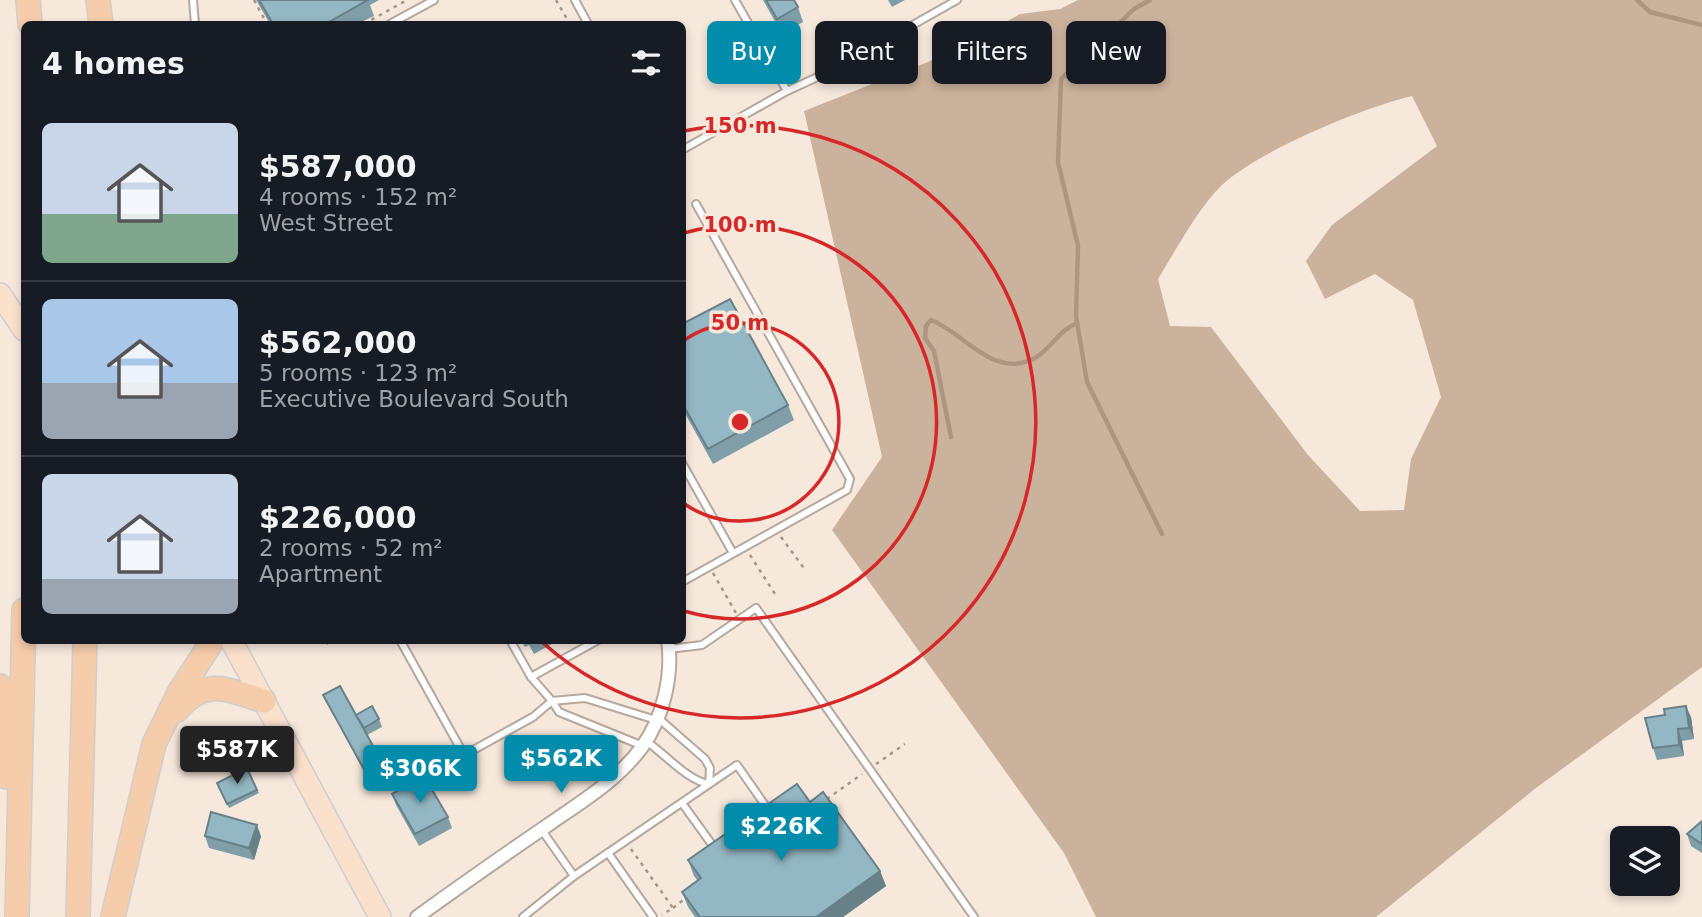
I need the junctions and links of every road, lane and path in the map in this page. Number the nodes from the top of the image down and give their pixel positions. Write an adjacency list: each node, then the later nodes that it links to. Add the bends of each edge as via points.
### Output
1 (28, 0): 12 (highway)
2 (91, 0): 13 (highway)
3 (97, 0): 14 (highway)
4 (193, 0): 15 (lane)
5 (254, 0): 16 (path)
6 (407, 0): 17 (path)
7 (434, 0): 18 (lane)
8 (556, 0): 19 (path)
9 (575, 0): 20 (lane)
10 (735, 0): 21 (lane)
11 (957, 0): 21 (lane)
12 (30, 21)
13 (92, 21)
14 (100, 21)
15 (195, 21)
16 (265, 21)
17 (369, 21)
18 (396, 21)
19 (568, 21)
20 (586, 21)
21 (787, 91): 22 (lane)
22 (686, 148)
23 (696, 204): 27 (lane, via 850,479 847,490)
24 (0, 294): 25 (main road)
25 (21, 326)
26 (686, 470): 29 (lane)
27 (777, 528): 28 (lane); 31 (path)
28 (745, 546): 29 (lane); 33 (path)
29 (733, 553): 30 (lane)
30 (709, 567): 32 (lane); 34 (path)
31 (806, 571)
32 (686, 580)
33 (775, 594)
34 (740, 619): 42 (lane, via 702,645); 52 (lane, via 756,608)
35 (23, 644): 65 (highway)
36 (85, 644): 66 (highway)
37 (210, 644): 49 (highway)
38 (233, 644): 45 (main road)
39 (402, 644): 51 (lane)
40 (512, 644): 43 (lane)
41 (591, 644): 43 (lane)
42 (669, 645): 47 (street, via 667,686)
43 (531, 677): 46 (lane)
44 (0, 686): 65 (highway)
45 (264, 701): 49 (highway, via 208,688 183,703); 68 (main road)
46 (552, 701): 47 (lane, via 585,698); 48 (lane, via 559,712); 51 (lane, via 533,717)
47 (657, 719): 48 (street); 53 (lane, via 705,759 710,768)
48 (644, 743): 53 (lane, via 670,757 695,782); 58 (street, via 616,775)
49 (154, 744): 67 (highway)
50 (905, 744): 52 (path)
51 (464, 755): 54 (lane)
52 (870, 769): 55 (path); 73 (lane)
53 (709, 784): 56 (lane); 57 (lane, via 737,765 769,810)
54 (410, 785)
55 (825, 800)
56 (682, 803): 59 (lane); 60 (lane, via 713,846)
57 (764, 816)
58 (541, 829): 62 (lane); 69 (street)
59 (625, 841): 61 (lane); 64 (path)
60 (728, 842)
61 (608, 853): 62 (lane); 71 (lane)
62 (574, 876): 70 (lane)
63 (694, 893): 64 (path)
64 (673, 908): 72 (path)
65 (16, 917)
66 (78, 917)
67 (113, 917)
68 (380, 917)
69 (417, 917)
70 (523, 917)
71 (653, 917)
72 (660, 917)
73 (974, 917)

